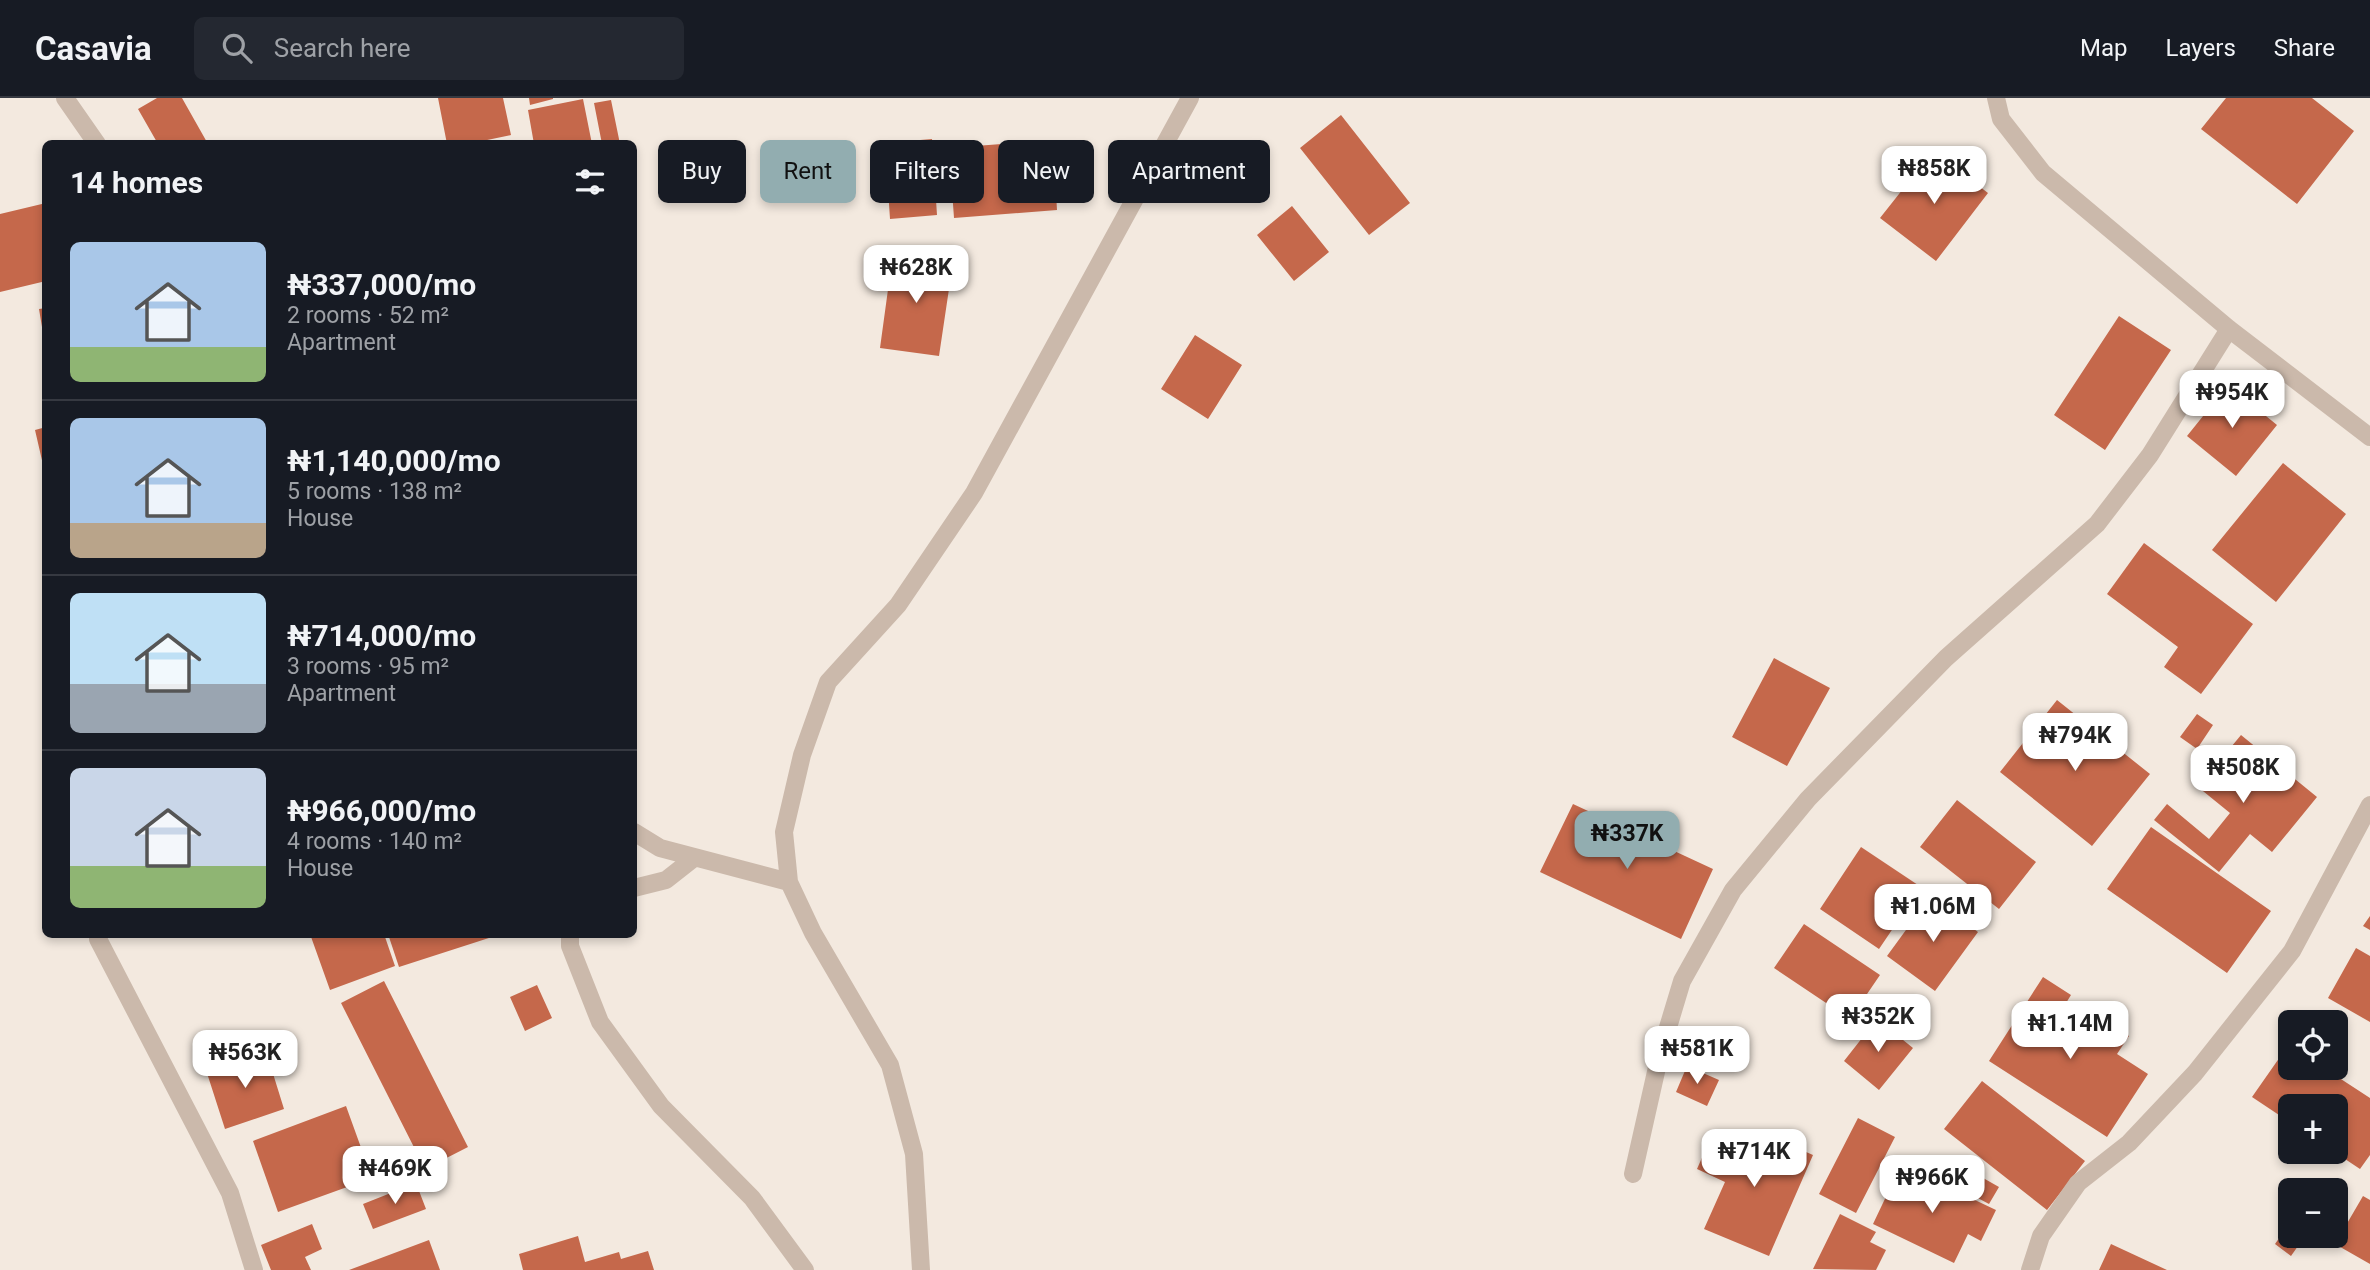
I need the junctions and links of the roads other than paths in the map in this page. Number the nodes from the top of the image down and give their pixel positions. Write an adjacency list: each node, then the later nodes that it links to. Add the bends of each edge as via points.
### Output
1 (1191, 98): 10 (street, via 974,493 898,605 828,682 802,755 784,832)
2 (1996, 98): 5 (street, via 2001,119 2043,173)
3 (72, 101): 4 (street)
4 (95, 140)
5 (2229, 329): 6 (street); 14 (street, via 2150,455 2097,524 1946,658 1808,799 1733,890 1682,981)
6 (2370, 437)
7 (2370, 805): 18 (street, via 2292,951 2195,1073 2129,1143 2078,1183 2041,1236)
8 (637, 834): 9 (street, via 660,848)
9 (694, 858): 10 (street); 11 (street, via 666,880)
10 (789, 882): 17 (street, via 813,933 890,1065 914,1154)
11 (637, 887)
12 (570, 938): 16 (street, via 600,1022 661,1106 752,1198)
13 (98, 939): 15 (street, via 230,1193)
14 (1633, 1174)
15 (254, 1270)
16 (805, 1270)
17 (921, 1270)
18 (2030, 1270)

